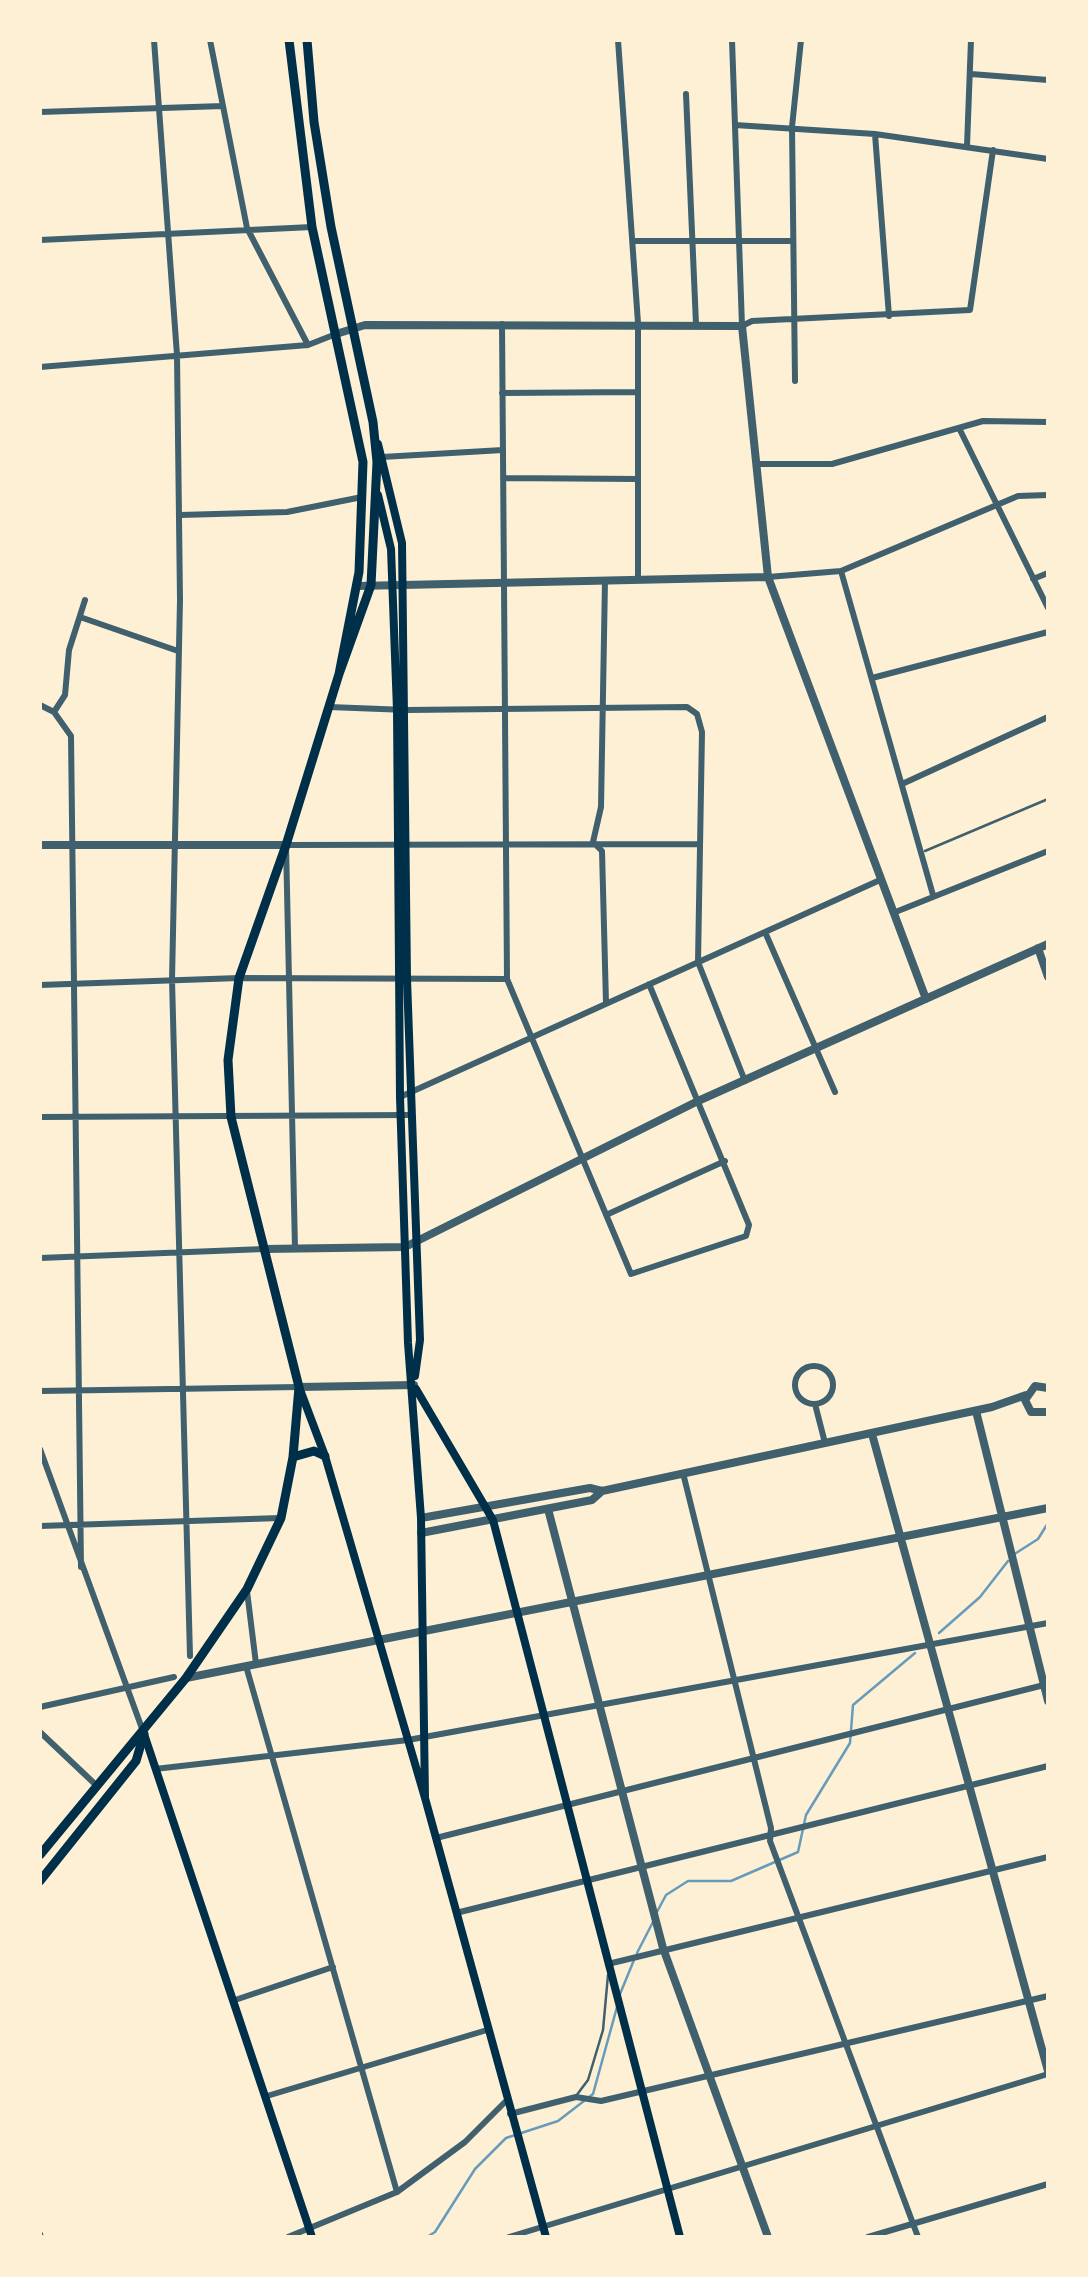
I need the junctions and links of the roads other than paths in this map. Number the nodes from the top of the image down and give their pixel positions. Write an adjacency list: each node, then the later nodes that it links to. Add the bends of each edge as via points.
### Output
1 (154, 40): 13 (street)
2 (210, 40): 12 (street)
3 (289, 40): 21 (main road)
4 (307, 40): 36 (main road, via 314,122)
5 (618, 40): 26 (street)
6 (732, 40): 15 (street)
7 (800, 40): 16 (street)
8 (971, 40): 9 (street)
9 (971, 74): 10 (street); 18 (street)
10 (1048, 80)
11 (686, 94): 27 (street)
12 (223, 106): 13 (street); 22 (street)
13 (158, 108): 14 (street); 23 (street)
14 (40, 112)
15 (736, 125): 16 (street); 25 (street)
16 (792, 126): 17 (street); 28 (street)
17 (875, 134): 18 (street); 29 (street)
18 (966, 146): 19 (street)
19 (993, 150): 20 (street); 29 (street, via 970,310)
20 (1048, 159)
21 (312, 227): 22 (street); 37 (main road)
22 (247, 228): 23 (street); 38 (street)
23 (167, 232): 24 (street); 40 (street)
24 (40, 240)
25 (740, 240): 27 (street); 28 (street); 35 (street)
26 (634, 241): 27 (street); 32 (street)
27 (692, 241): 33 (street)
28 (790, 241): 30 (street)
29 (889, 316): 30 (street)
30 (791, 318): 35 (street); 42 (street)
31 (502, 323): 32 (street); 36 (street); 44 (street)
32 (638, 323): 33 (street); 43 (street)
33 (696, 324): 34 (street)
34 (711, 324): 35 (street); 39 (street)
35 (742, 326): 39 (street)
36 (352, 328): 37 (street); 45 (main road)
37 (336, 334): 38 (street); 50 (main road)
38 (308, 345): 40 (street)
39 (745, 345): 51 (street)
40 (177, 355): 41 (street); 58 (street)
41 (40, 368)
42 (794, 381)
43 (638, 392): 44 (street); 53 (street)
44 (502, 393): 48 (street)
45 (372, 422): 49 (main road); 54 (main road)
46 (1048, 422): 47 (street, via 984,421)
47 (959, 428): 51 (street, via 832,464); 57 (street)
48 (503, 450): 49 (street); 52 (street)
49 (382, 457): 66 (main road, via 402,543)
50 (362, 462): 54 (main road); 56 (main road)
51 (756, 464): 61 (street)
52 (503, 478): 53 (street); 65 (street)
53 (638, 478): 62 (street)
54 (378, 494): 66 (main road); 68 (main road)
55 (1048, 495): 57 (street, via 1018,496)
56 (364, 497): 58 (street, via 287,512); 67 (main road)
57 (998, 507): 59 (street); 63 (street)
58 (180, 515): 73 (street)
59 (841, 572): 61 (street); 75 (street)
60 (1048, 573): 63 (street)
61 (768, 577): 62 (street); 95 (street)
62 (638, 579): 64 (street)
63 (1034, 579): 70 (street)
64 (605, 580): 65 (street); 79 (street)
65 (504, 582): 66 (street); 78 (street)
66 (398, 584): 68 (street); 80 (main road)
67 (357, 586): 68 (street); 74 (main road)
68 (371, 586): 74 (main road)
69 (85, 600): 71 (street)
70 (1048, 608)
71 (80, 618): 73 (street); 81 (street, via 65,695)
72 (1048, 632): 75 (street)
73 (178, 650): 92 (street)
74 (339, 674): 77 (main road)
75 (872, 678): 83 (street)
76 (40, 705): 81 (street)
77 (329, 707): 80 (street); 91 (main road)
78 (505, 707): 79 (street); 80 (street); 86 (street)
79 (602, 707): 85 (street, via 601,807); 88 (street, via 687,707 697,714)
80 (402, 710): 87 (main road)
81 (54, 712): 90 (street, via 70,736)
82 (1048, 717): 83 (street)
83 (902, 784): 93 (street)
84 (1048, 799): 93 (lane)
85 (592, 842): 86 (street); 88 (street); 111 (street, via 602,851)
86 (506, 843): 87 (street); 104 (street)
87 (402, 844): 91 (street); 105 (main road)
88 (700, 844): 100 (street)
89 (40, 845): 90 (street)
90 (72, 845): 92 (street); 107 (street)
91 (286, 845): 92 (street); 102 (main road); 103 (street)
92 (174, 847): 106 (street)
93 (920, 852): 96 (street)
94 (1048, 852): 96 (street)
95 (880, 880): 97 (street); 98 (street)
96 (933, 895): 97 (street)
97 (892, 913): 110 (street)
98 (765, 932): 100 (street); 113 (street)
99 (1043, 946): 101 (street); 110 (street)
100 (698, 962): 109 (street); 114 (street)
101 (1048, 977)
102 (239, 978): 103 (street); 106 (street); 120 (main road, via 228,1060)
103 (291, 978): 105 (street); 118 (street)
104 (507, 978): 105 (street); 112 (street)
105 (402, 979): 116 (main road)
106 (172, 980): 107 (street); 123 (street)
107 (72, 983): 108 (street); 119 (street)
108 (40, 984)
109 (650, 984): 111 (street); 117 (street)
110 (926, 999): 113 (street)
111 (606, 1004): 112 (street)
112 (531, 1036): 116 (street); 124 (street)
113 (817, 1048): 114 (street); 115 (street)
114 (744, 1081): 117 (street)
115 (835, 1092)
116 (405, 1096): 121 (main road)
117 (698, 1102): 124 (street); 125 (street)
118 (293, 1114): 120 (street); 121 (street); 129 (street)
119 (73, 1116): 122 (street); 123 (street); 132 (street)
120 (231, 1116): 123 (street); 130 (main road)
121 (406, 1116): 127 (main road); 128 (main road)
122 (40, 1117)
123 (176, 1117): 131 (street)
124 (582, 1157): 126 (street); 127 (street)
125 (725, 1161): 126 (street); 126 (street, via 749,1225 746,1236 631,1274)
126 (606, 1215)
127 (417, 1240): 128 (street); 134 (main road, via 420,1340)
128 (405, 1247): 129 (street); 134 (main road)
129 (295, 1248): 130 (street)
130 (264, 1249): 131 (street); 135 (main road)
131 (180, 1254): 132 (street); 137 (street)
132 (77, 1256): 133 (street); 139 (street)
133 (40, 1258)
134 (414, 1385): 135 (street); 153 (main road); 157 (main road)
135 (299, 1387): 137 (street); 149 (main road); 150 (main road)
136 (1048, 1388): 140 (street, via 1035,1386)
137 (183, 1389): 139 (street); 159 (street)
138 (40, 1391): 139 (street)
139 (79, 1391): 161 (street)
140 (1026, 1395): 141 (street); 143 (street)
141 (1014, 1402): 143 (street); 144 (street)
142 (815, 1404): 142 (street, via 830,1396 833,1381 811,1366 796,1387 802,1400); 147 (street)
143 (1028, 1408): 145 (street)
144 (976, 1411): 146 (street); 158 (street)
145 (1048, 1412)
146 (872, 1434): 147 (street); 165 (street)
147 (825, 1444): 151 (street)
148 (40, 1449): 162 (street)
149 (324, 1456): 150 (main road, via 314,1451); 174 (main road)
150 (294, 1457): 156 (main road)
151 (683, 1472): 152 (street); 167 (street)
152 (602, 1491): 153 (street); 155 (street, via 592,1500)
153 (488, 1506): 157 (street); 160 (main road)
154 (1043, 1508): 158 (street)
155 (548, 1509): 160 (street); 169 (street)
156 (281, 1518): 159 (street); 168 (main road)
157 (421, 1518): 164 (main road)
158 (1002, 1518): 165 (street); 172 (street)
159 (186, 1520): 161 (street); 176 (street)
160 (493, 1520): 164 (street); 170 (main road)
161 (80, 1524): 162 (street); 166 (street)
162 (68, 1525): 163 (street); 166 (street)
163 (40, 1526)
164 (421, 1533): 173 (main road)
165 (900, 1538): 167 (street); 175 (street)
166 (81, 1566): 181 (street)
167 (706, 1574): 169 (street); 179 (street)
168 (247, 1589): 177 (street); 178 (main road)
169 (571, 1602): 170 (street); 183 (street)
170 (518, 1610): 173 (street); 186 (main road)
171 (1048, 1623): 172 (street)
172 (1030, 1626): 175 (street); 180 (street)
173 (423, 1630): 174 (street); 189 (main road)
174 (377, 1640): 177 (street); 190 (main road)
175 (928, 1642): 179 (street); 185 (street)
176 (190, 1656)
177 (251, 1665): 178 (street); 191 (street)
178 (180, 1678): 181 (street); 188 (main road)
179 (732, 1678): 183 (street); 192 (street)
180 (1046, 1685): 182 (street); 185 (street)
181 (126, 1688): 184 (street); 188 (street)
182 (1048, 1701)
183 (597, 1704): 186 (street); 197 (street)
184 (40, 1706)
185 (945, 1709): 192 (street); 196 (street)
186 (542, 1712): 189 (street); 199 (main road)
187 (40, 1732): 195 (street)
188 (144, 1734): 194 (main road); 195 (main road, via 127,1744); 206 (main road, via 136,1761)
189 (424, 1737): 190 (street); 198 (main road)
190 (408, 1740): 191 (street); 198 (main road)
191 (272, 1756): 194 (street); 212 (street)
192 (752, 1758): 197 (street); 200 (street)
193 (1048, 1766): 196 (street)
194 (155, 1769): 214 (main road)
195 (96, 1785): 202 (main road)
196 (966, 1785): 200 (street); 205 (street)
197 (620, 1792): 199 (street); 204 (street)
198 (426, 1798): 201 (main road)
199 (565, 1807): 201 (street); 207 (main road)
200 (770, 1834): 204 (street); 209 (street)
201 (436, 1838): 208 (main road)
202 (40, 1855)
203 (1048, 1856): 205 (street)
204 (640, 1867): 207 (street); 210 (street)
205 (990, 1870): 209 (street); 215 (street)
206 (40, 1882)
207 (585, 1882): 208 (street); 211 (main road)
208 (456, 1913): 216 (main road)
209 (798, 1915): 210 (street); 217 (street)
210 (663, 1948): 211 (street); 219 (street)
211 (608, 1964): 221 (main road); 223 (lane, via 603,2030)
212 (332, 1967): 214 (street); 218 (street)
213 (1048, 1996): 215 (street)
214 (234, 2000): 222 (main road)
215 (1027, 2001): 217 (street); 220 (street)
216 (487, 2030): 218 (street); 224 (main road)
217 (844, 2041): 219 (street); 226 (street)
218 (361, 2068): 222 (street); 230 (street)
219 (708, 2073): 221 (street); 227 (street)
220 (1048, 2073): 226 (street)
221 (641, 2090): 223 (street, via 601,2102); 229 (main road)
222 (267, 2096): 233 (main road)
223 (576, 2097): 225 (street)
224 (506, 2101): 225 (main road); 230 (street)
225 (510, 2114): 232 (main road)
226 (875, 2125): 227 (street); 231 (street)
227 (741, 2164): 229 (street); 238 (street)
228 (1048, 2184): 231 (street)
229 (666, 2188): 232 (street); 237 (main road)
230 (397, 2192): 233 (street)
231 (913, 2224): 239 (street); 240 (street)
232 (542, 2225): 235 (street); 236 (main road)
233 (311, 2233): 234 (street)
234 (288, 2237)
235 (509, 2237)
236 (546, 2237)
237 (680, 2237)
238 (768, 2237)
239 (868, 2237)
240 (918, 2237)

